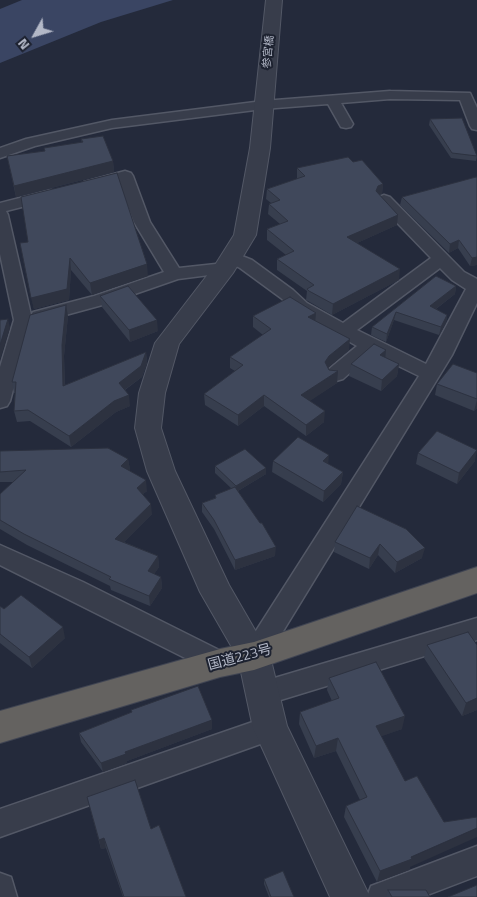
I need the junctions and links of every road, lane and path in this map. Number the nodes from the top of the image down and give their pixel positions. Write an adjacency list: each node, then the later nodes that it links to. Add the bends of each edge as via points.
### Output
1 (274, 0): 3 (street, 参宮橋)
2 (332, 99): 3 (street); 5 (street); 6 (street, via 390,95 465,96)
3 (263, 105): 4 (street); 13 (street, 参宮橋, via 260,148 245,235)
4 (132, 121): 7 (street, via 30,142); 8 (street, via 108,136)
5 (346, 124)
6 (477, 126)
7 (0, 152)
8 (0, 164)
9 (384, 200): 12 (street)
10 (0, 208): 14 (street, via 125,176 142,222)
11 (0, 214): 16 (street)
12 (441, 259): 15 (street); 17 (street)
13 (228, 263): 14 (street); 17 (street, via 246,264 301,307); 25 (street, 参宮橋, via 166,343 152,393 148,428 161,470 216,592)
14 (174, 274): 16 (street, via 100,300)
15 (474, 294): 20 (street)
16 (23, 320): 21 (street)
17 (344, 331): 18 (street)
18 (370, 345): 19 (street); 20 (street)
19 (336, 374)
20 (430, 374): 25 (street)
21 (0, 401)
22 (0, 554): 26 (street)
23 (477, 580): 25 (highway, 国道223号)
24 (477, 629): 27 (street)
25 (254, 656): 26 (highway, 国道223号); 27 (street)
26 (220, 663): 28 (highway, 国道223号)
27 (265, 711): 29 (street); 33 (street)
28 (0, 726)
29 (0, 823)
30 (477, 861): 34 (street)
31 (0, 888): 32 (street)
32 (2, 897)
33 (350, 897)
34 (382, 897)

